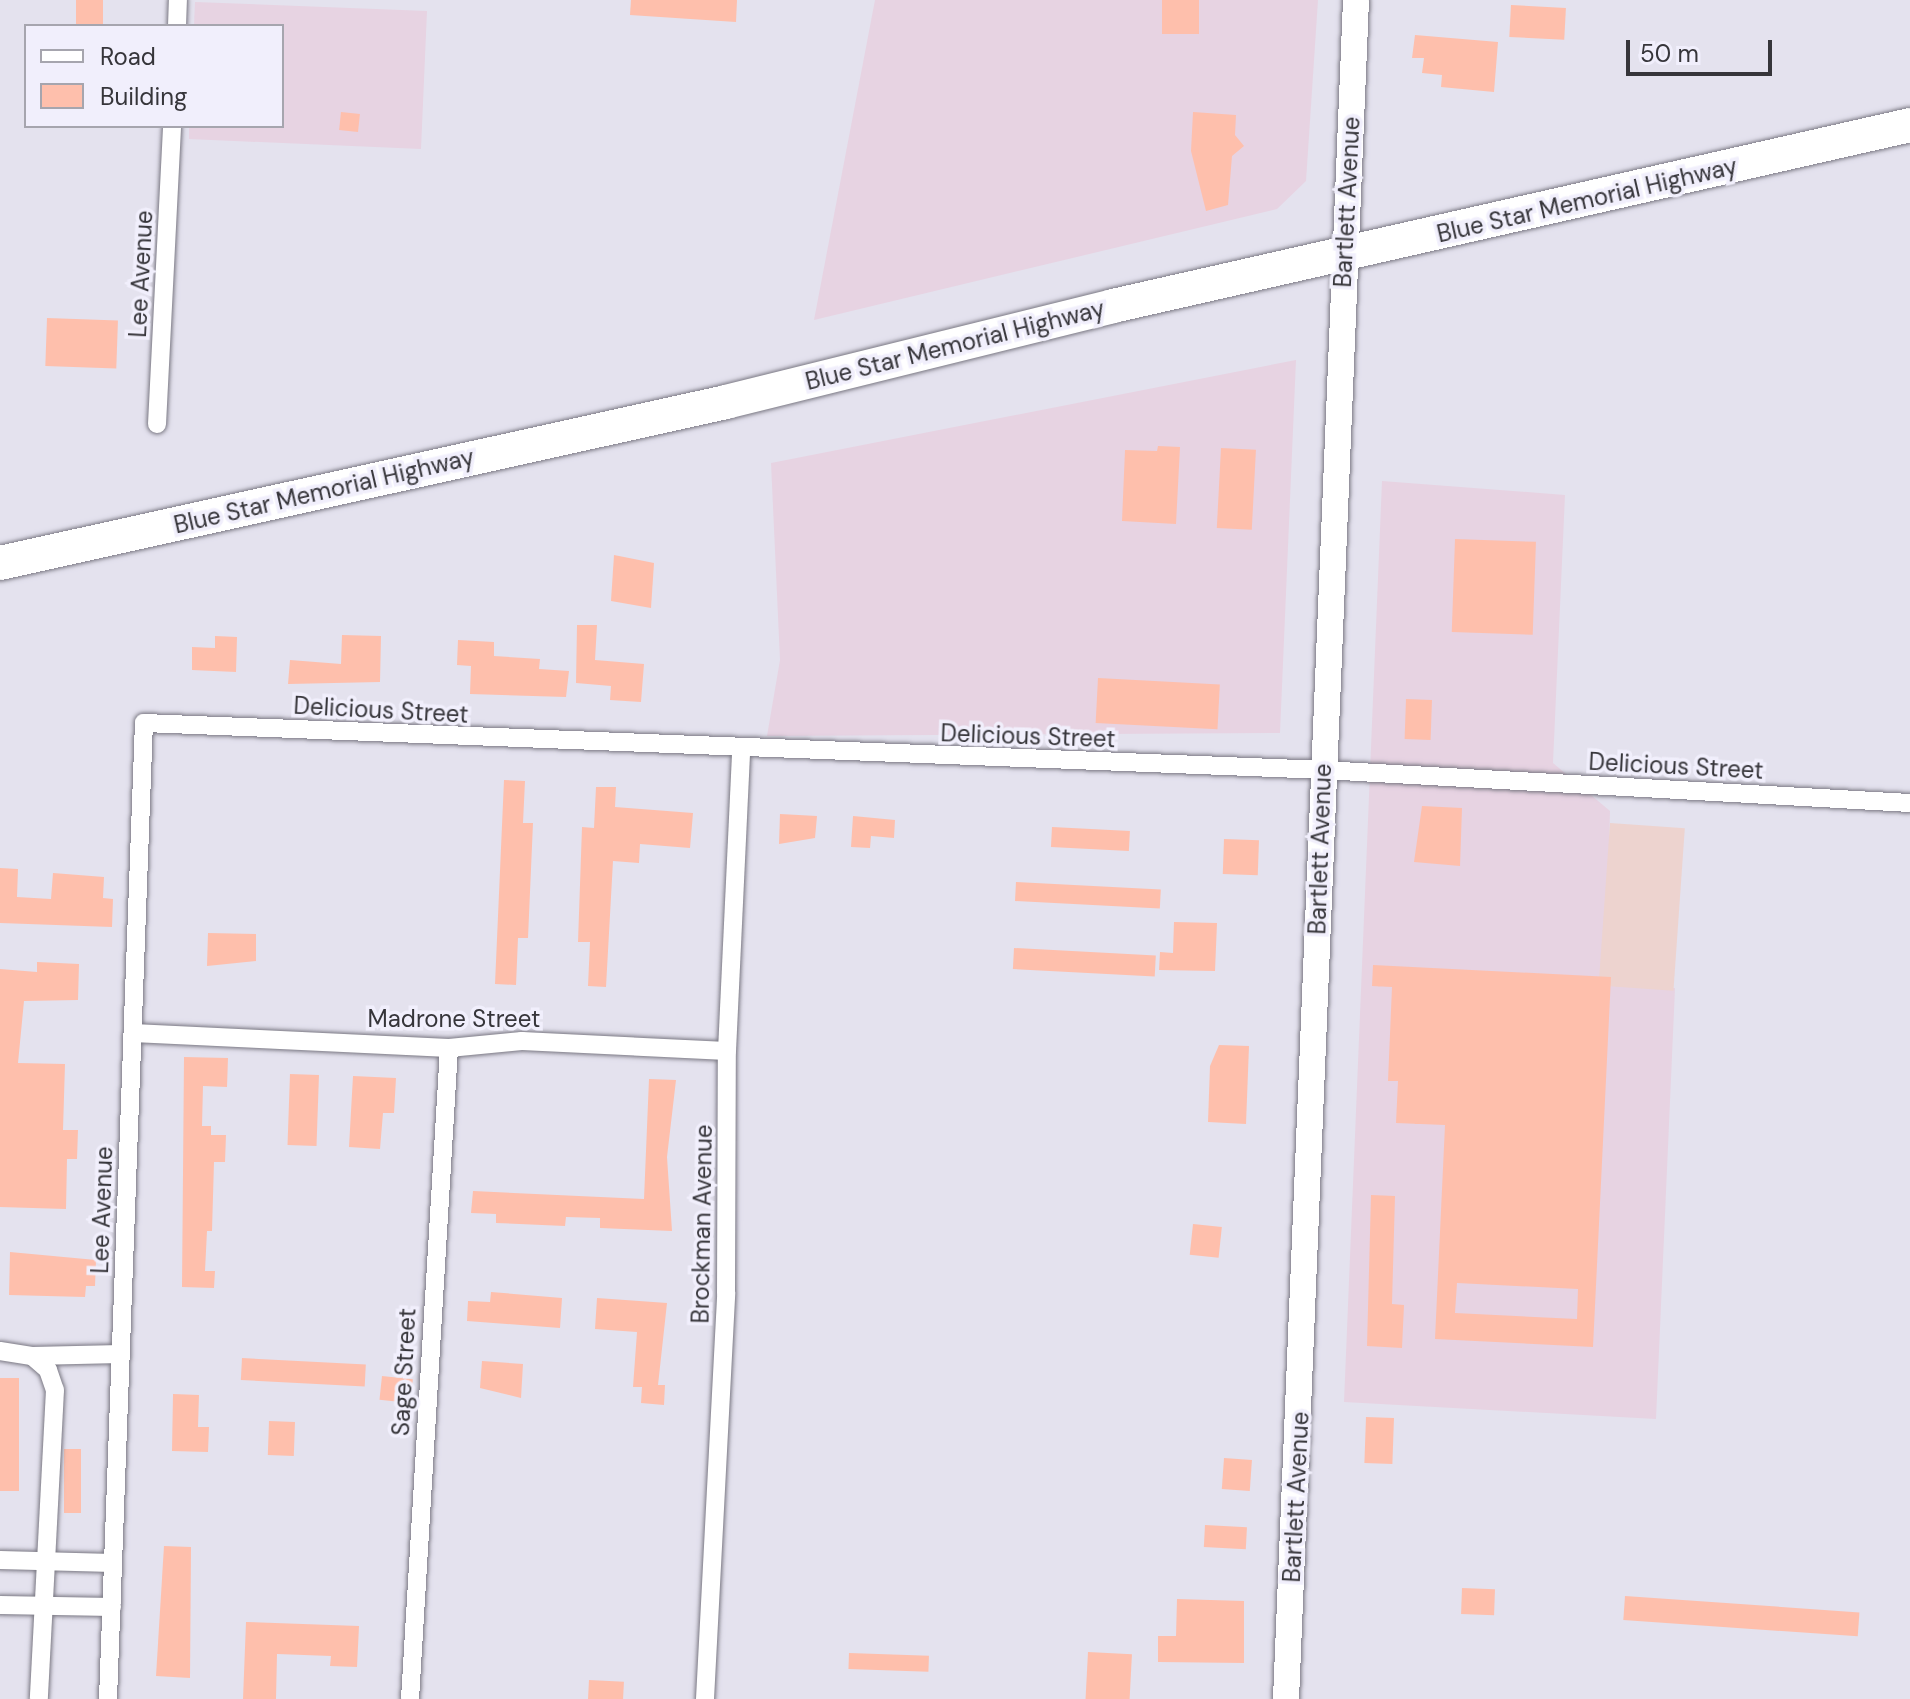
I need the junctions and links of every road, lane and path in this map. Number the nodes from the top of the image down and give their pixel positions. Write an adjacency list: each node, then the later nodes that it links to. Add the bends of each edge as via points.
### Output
1 (178, 0): 3 (street)
2 (1356, 0): 6 (street, Bartlett Avenue)
3 (177, 24)
4 (1910, 125): 6 (highway, Blue Star Memorial Highway)
5 (172, 128): 7 (street, Lee Avenue)
6 (1346, 257): 8 (highway, Blue Star Memorial Highway); 11 (street, Bartlett Avenue)
7 (157, 424)
8 (0, 563)
9 (144, 723): 10 (street, Delicious Street); 13 (street, Lee Avenue)
10 (741, 750): 11 (street, Delicious Street); 15 (street, Brockman Avenue)
11 (1323, 770): 12 (street, Delicious Street); 29 (street, Bartlett Avenue)
12 (1910, 803)
13 (133, 1033): 14 (street, Madrone Street); 17 (street, Lee Avenue)
14 (449, 1048): 15 (street, Madrone Street, via 522,1041); 27 (street, Sage Street)
15 (727, 1051): 28 (street, Brockman Avenue, via 726,1293)
16 (0, 1351): 18 (street)
17 (121, 1354): 18 (street); 21 (street, Lee Avenue)
18 (32, 1356): 20 (street, via 48,1370 55,1390)
19 (0, 1560): 20 (street)
20 (46, 1562): 21 (street); 23 (street)
21 (113, 1563): 24 (street, Lee Avenue)
22 (0, 1605): 23 (street)
23 (44, 1606): 24 (street); 25 (street)
24 (112, 1607): 26 (street, Lee Avenue)
25 (39, 1699)
26 (108, 1699)
27 (410, 1699)
28 (705, 1699)
29 (1286, 1699)

